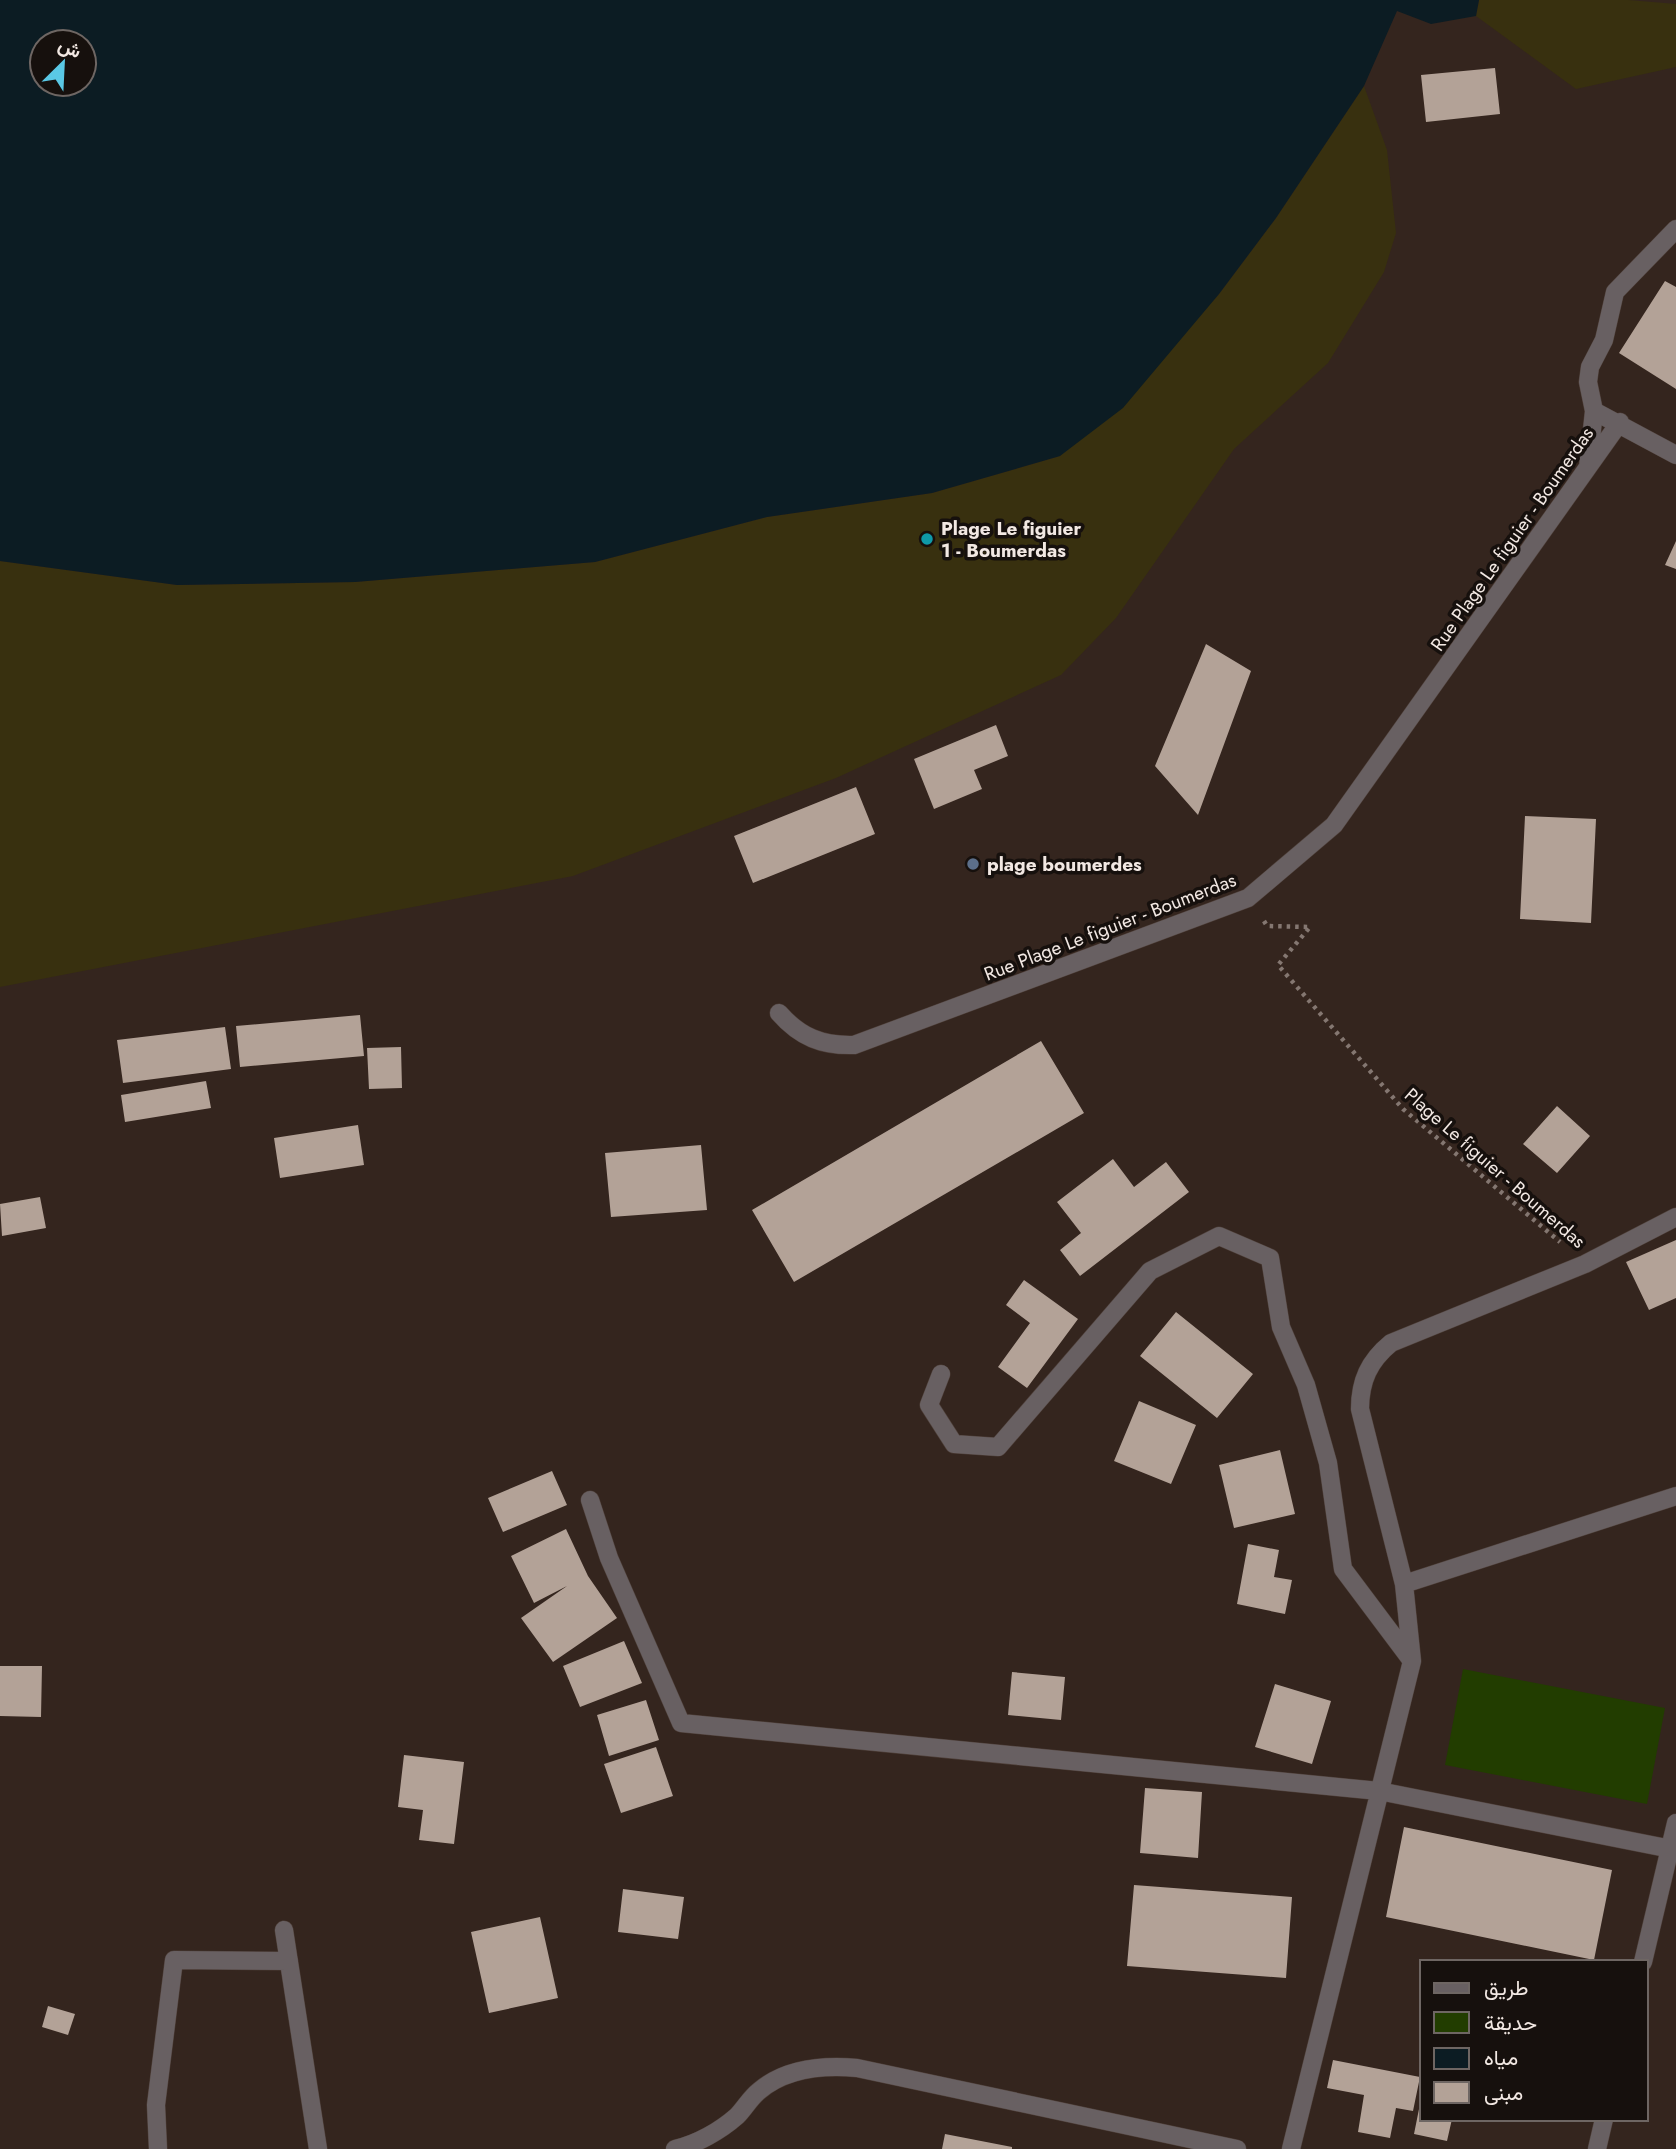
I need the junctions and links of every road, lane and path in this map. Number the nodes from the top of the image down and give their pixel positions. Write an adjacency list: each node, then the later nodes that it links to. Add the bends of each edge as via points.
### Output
1 (1676, 229): 2 (street, via 1615,292 1604,340 1590,367)
2 (1594, 411): 3 (street); 5 (street)
3 (1620, 422): 4 (street); 5 (street, Rue Plage Le figuier - Boumerdas)
4 (1676, 456)
5 (1588, 468): 6 (street, Rue Plage Le figuier - Boumerdas, via 1334,825)
6 (1248, 898): 7 (street, Rue Plage Le figuier - Boumerdas, via 854,1045 812,1039); 9 (path, Plage Le figuier - Boumerdas, via 1267,926 1310,927 1278,965 1402,1109)
7 (779, 1013)
8 (1676, 1217): 9 (street)
9 (1585, 1264): 13 (street, via 1391,1343 1370,1365 1360,1393 1360,1409)
10 (941, 1374): 14 (street, via 929,1405 954,1444 998,1447 1150,1270 1219,1236 1270,1258 1281,1327 1306,1385 1328,1463 1343,1569)
11 (1676, 1496): 13 (street)
12 (590, 1500): 15 (street, via 609,1558 681,1723)
13 (1404, 1584): 14 (street)
14 (1412, 1661): 15 (street)
15 (1380, 1791): 17 (street); 26 (street)
16 (1676, 1823): 17 (street)
17 (1673, 1850): 19 (street)
18 (284, 1930): 20 (street)
19 (1644, 1960)
20 (289, 1961): 22 (street, via 174,1960 156,2105); 23 (street)
21 (1604, 2121): 27 (street)
22 (159, 2149)
23 (318, 2149)
24 (675, 2149): 25 (street, via 711,2134 780,2077 832,2066)
25 (1237, 2149)
26 (1290, 2149)
27 (1597, 2149)

